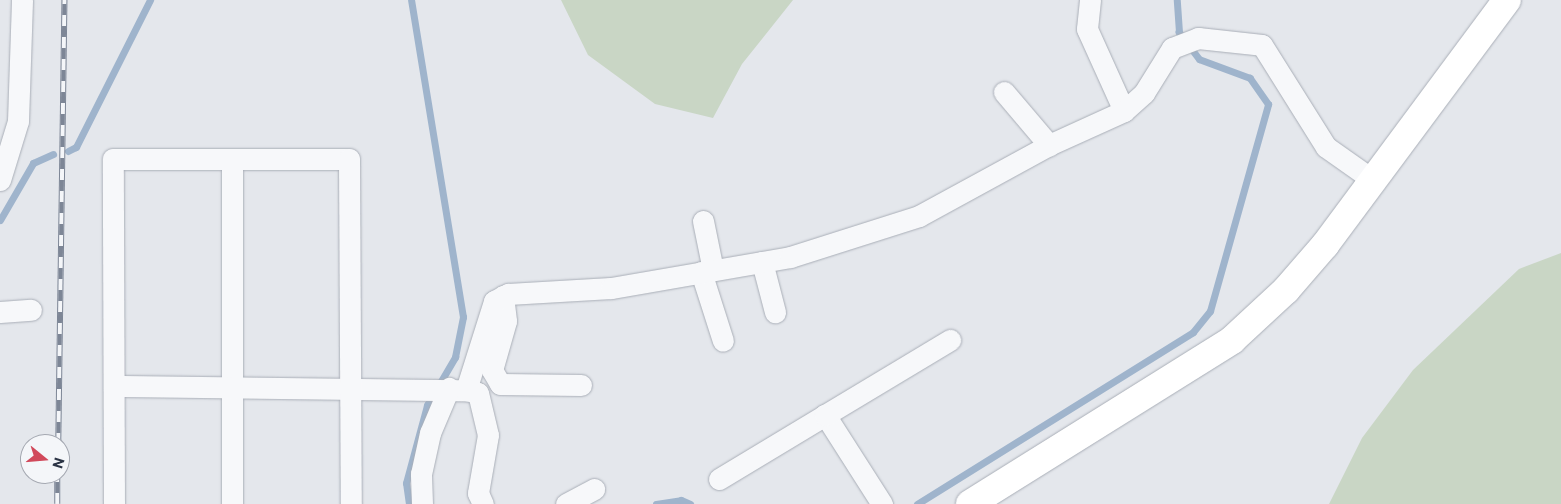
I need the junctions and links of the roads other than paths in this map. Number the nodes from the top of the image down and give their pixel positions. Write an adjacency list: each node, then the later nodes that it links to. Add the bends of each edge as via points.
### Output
1 (22, 0): 8 (street, via 18,121)
2 (1090, 0): 5 (street, via 1087,29)
3 (1508, 0): 9 (street)
4 (1004, 92): 6 (street)
5 (1124, 111): 6 (street); 9 (street, via 1144,93 1172,48 1198,38 1262,45 1326,147)
6 (1049, 146): 11 (street, via 919,216)
7 (232, 159): 19 (street); 21 (street, via 113,159); 22 (street, via 349,159)
8 (0, 180)
9 (1373, 180): 34 (street, via 1286,290 1232,340)
10 (703, 221): 12 (street)
11 (762, 262): 12 (street); 16 (street)
12 (707, 271): 13 (street, via 611,288); 18 (street)
13 (503, 296): 20 (street, via 506,321 492,370 500,384); 23 (street, via 494,301)
14 (30, 310): 15 (street)
15 (0, 312)
16 (775, 312)
17 (950, 340): 24 (street)
18 (723, 341)
19 (233, 385): 21 (street); 22 (street); 28 (street)
20 (581, 385)
21 (114, 386): 27 (street)
22 (349, 386): 23 (street); 29 (street)
23 (447, 388): 30 (street, via 430,433 421,474); 31 (street, via 478,393 488,435 478,493)
24 (825, 415): 25 (street); 33 (street)
25 (719, 479)
26 (594, 489): 32 (street)
27 (114, 504)
28 (232, 504)
29 (351, 504)
30 (422, 504)
31 (483, 504)
32 (566, 504)
33 (882, 504)
34 (970, 504)

